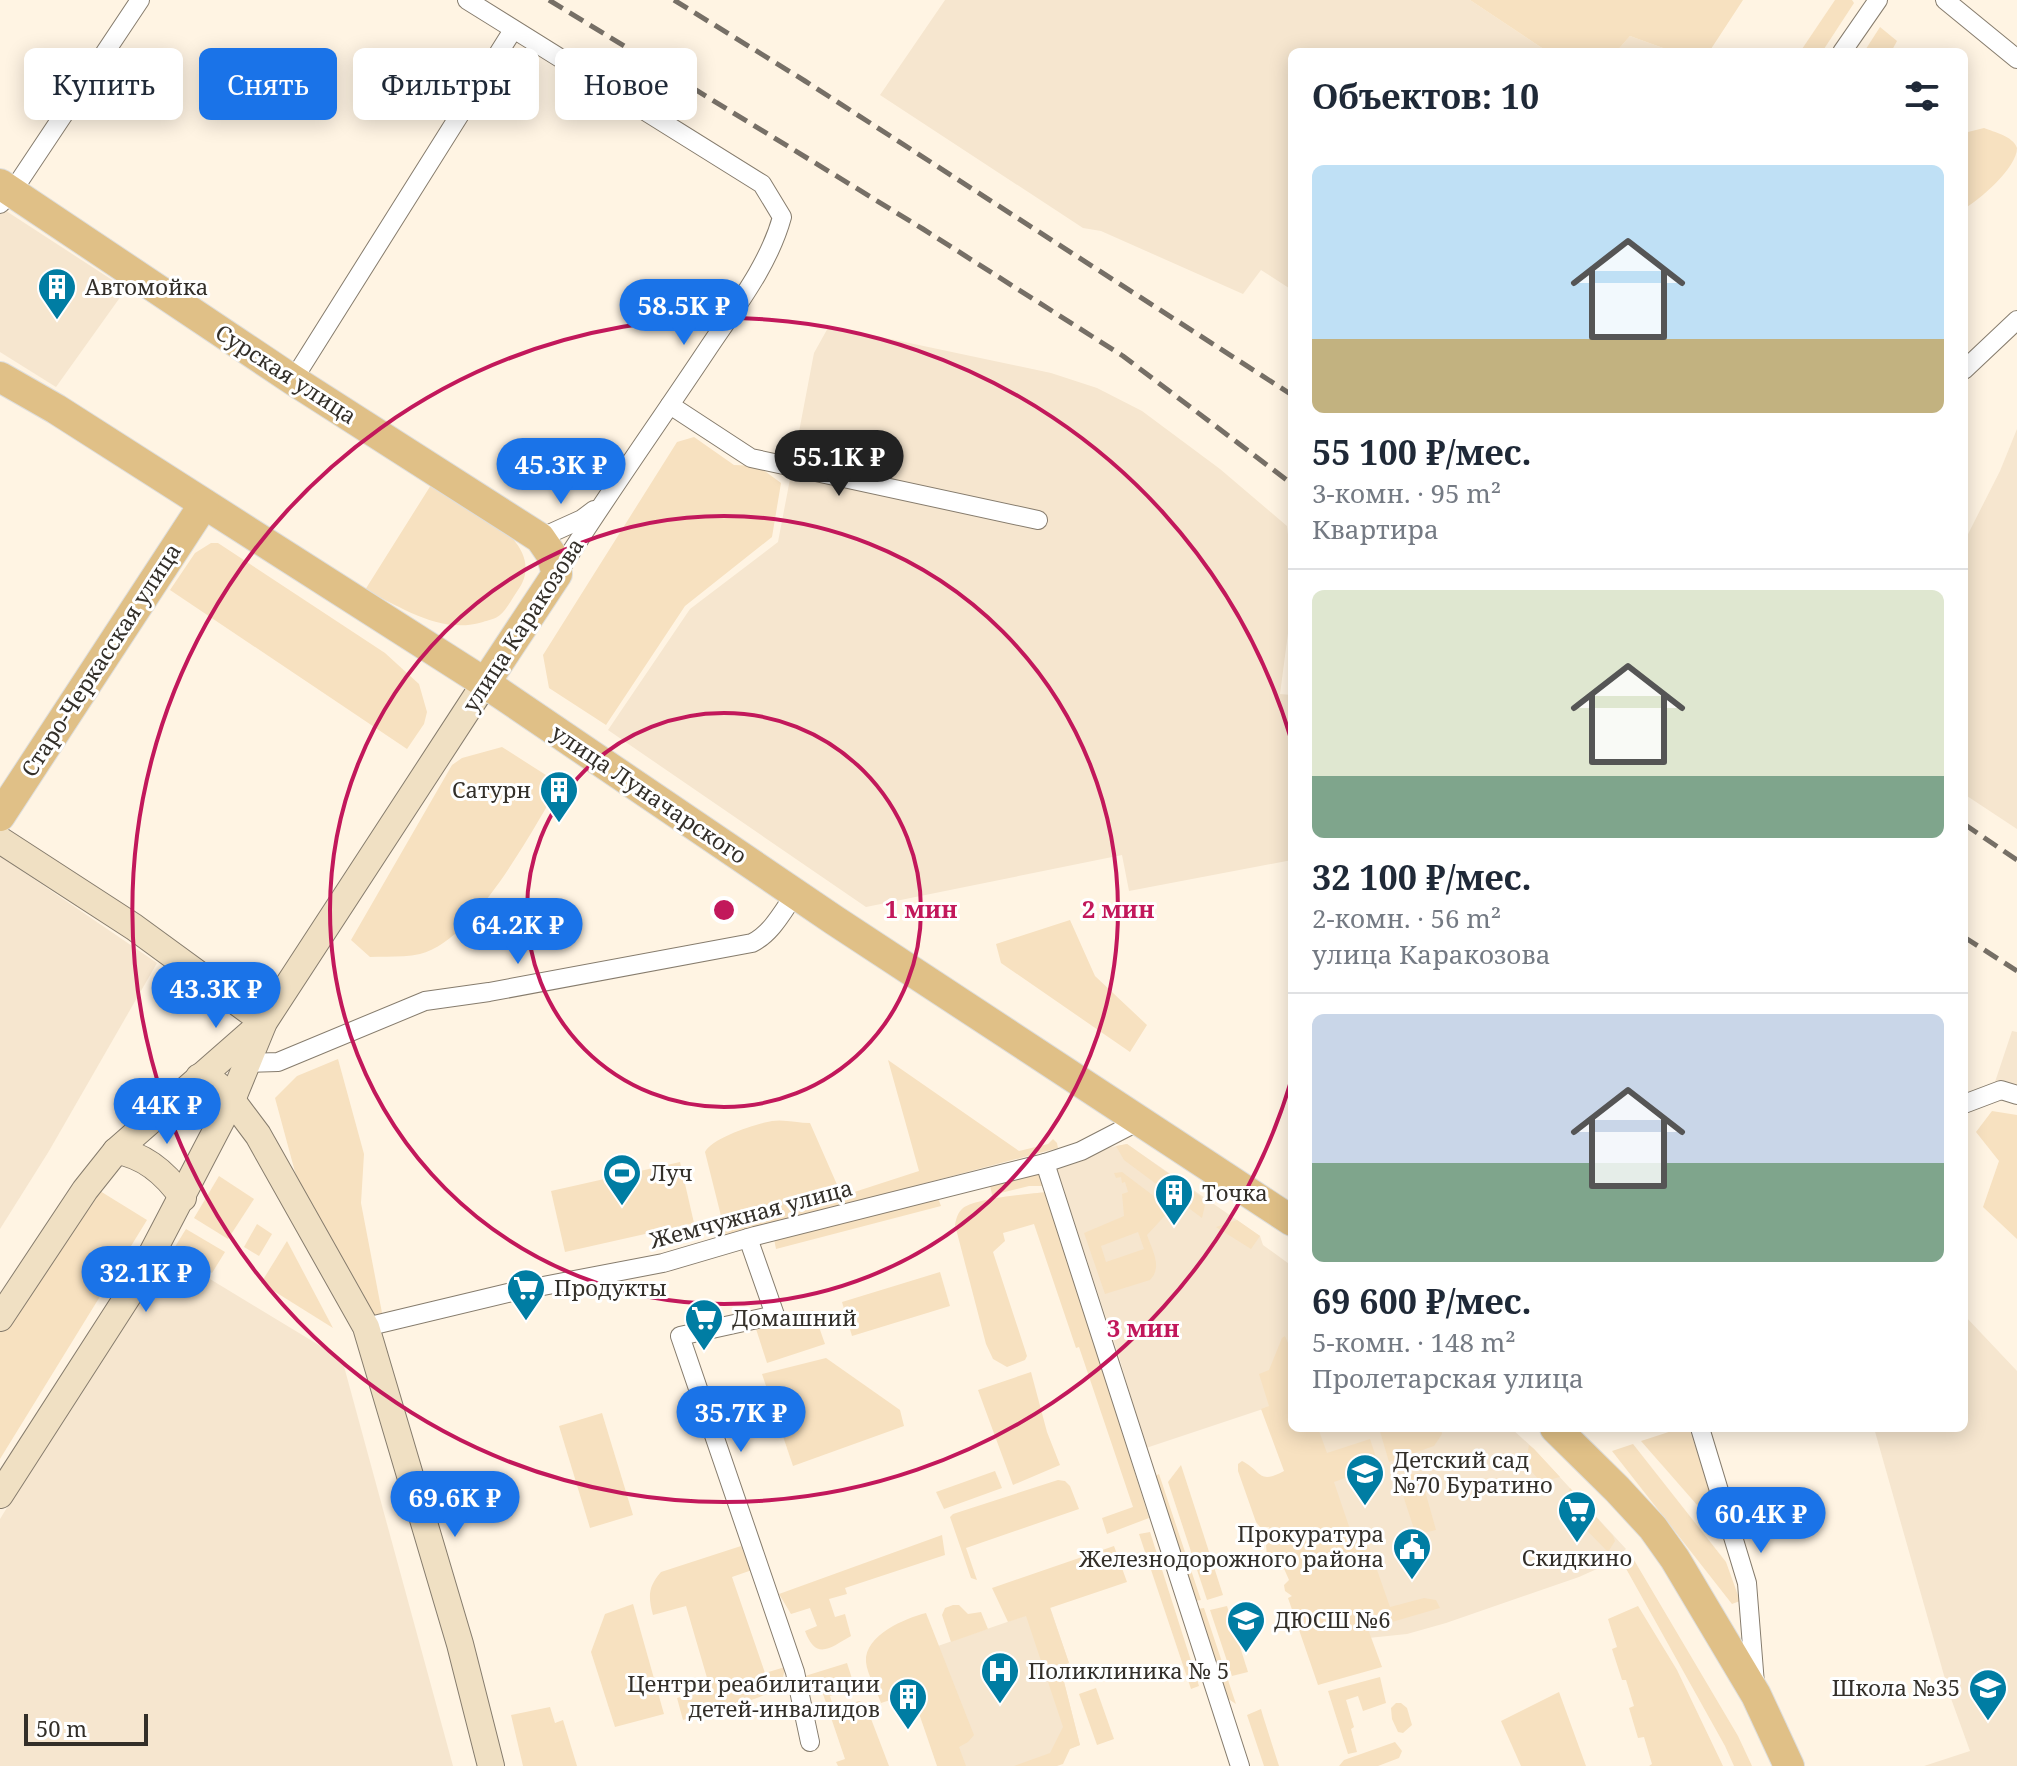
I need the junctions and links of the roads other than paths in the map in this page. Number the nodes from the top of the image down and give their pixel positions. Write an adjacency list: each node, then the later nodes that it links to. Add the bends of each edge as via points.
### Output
1 (140, 0): 8 (street)
2 (467, 0): 5 (street)
3 (1878, 0): 6 (street)
4 (1945, 0): 7 (street)
5 (513, 30): 12 (street); 13 (street, улица Каракозова, via 762,184 782,217 746,292)
6 (1845, 48)
7 (2017, 59)
8 (4, 194): 12 (main road, Сурская улица)
9 (2017, 320): 10 (street)
10 (1968, 366)
11 (0, 377): 14 (main road, улица Луначарского)
12 (293, 380): 17 (main road, Сурская улица)
13 (670, 405): 15 (street, улица Каракозова); 16 (street, via 751,458)
14 (204, 504): 19 (main road, улица Луначарского); 20 (main road, Старо-Черкасская улица)
15 (600, 506): 17 (street); 18 (street, улица Каракозова)
16 (1038, 520)
17 (540, 538): 18 (main road)
18 (557, 574): 19 (main road, улица Каракозова)
19 (485, 683): 22 (main road, улица Луначарского); 23 (main road, улица Каракозова)
20 (0, 816)
21 (0, 840): 23 (main road, via 134,927)
22 (795, 894): 24 (street, via 777,921 752,943 425,1001 278,1062); 29 (main road, улица Луначарского)
23 (264, 1022): 24 (main road, улица Каракозова); 25 (main road, улица Каракозова)
24 (248, 1063): 27 (main road, улица Каракозова)
25 (199, 1077): 27 (main road, via 217,1083); 30 (main road, улица Каракозова)
26 (2017, 1095): 28 (street, via 2001,1090)
27 (232, 1100): 32 (main road, улица Каракозова); 36 (main road, via 258,1135)
28 (1968, 1102)
29 (1139, 1121): 31 (street, Жемчужная улица); 33 (main road, улица Луначарского)
30 (116, 1151): 32 (main road, via 138,1156 172,1182); 35 (main road, улица Каракозова)
31 (1045, 1163): 34 (street, Жемчужная улица); 43 (street)
32 (183, 1198): 39 (main road, улица Каракозова, via 137,1282)
33 (1288, 1218)
34 (748, 1238): 36 (street, Жемчужная улица, via 663,1263); 41 (street, via 775,1315 680,1336 795,1672)
35 (0, 1318)
36 (366, 1327): 42 (main road)
37 (1559, 1432): 40 (main road, via 1653,1528)
38 (1701, 1432): 40 (street, via 1747,1583)
39 (0, 1495)
40 (1756, 1695): 44 (main road)
41 (810, 1742)
42 (491, 1766)
43 (1240, 1766)
44 (1789, 1766)

